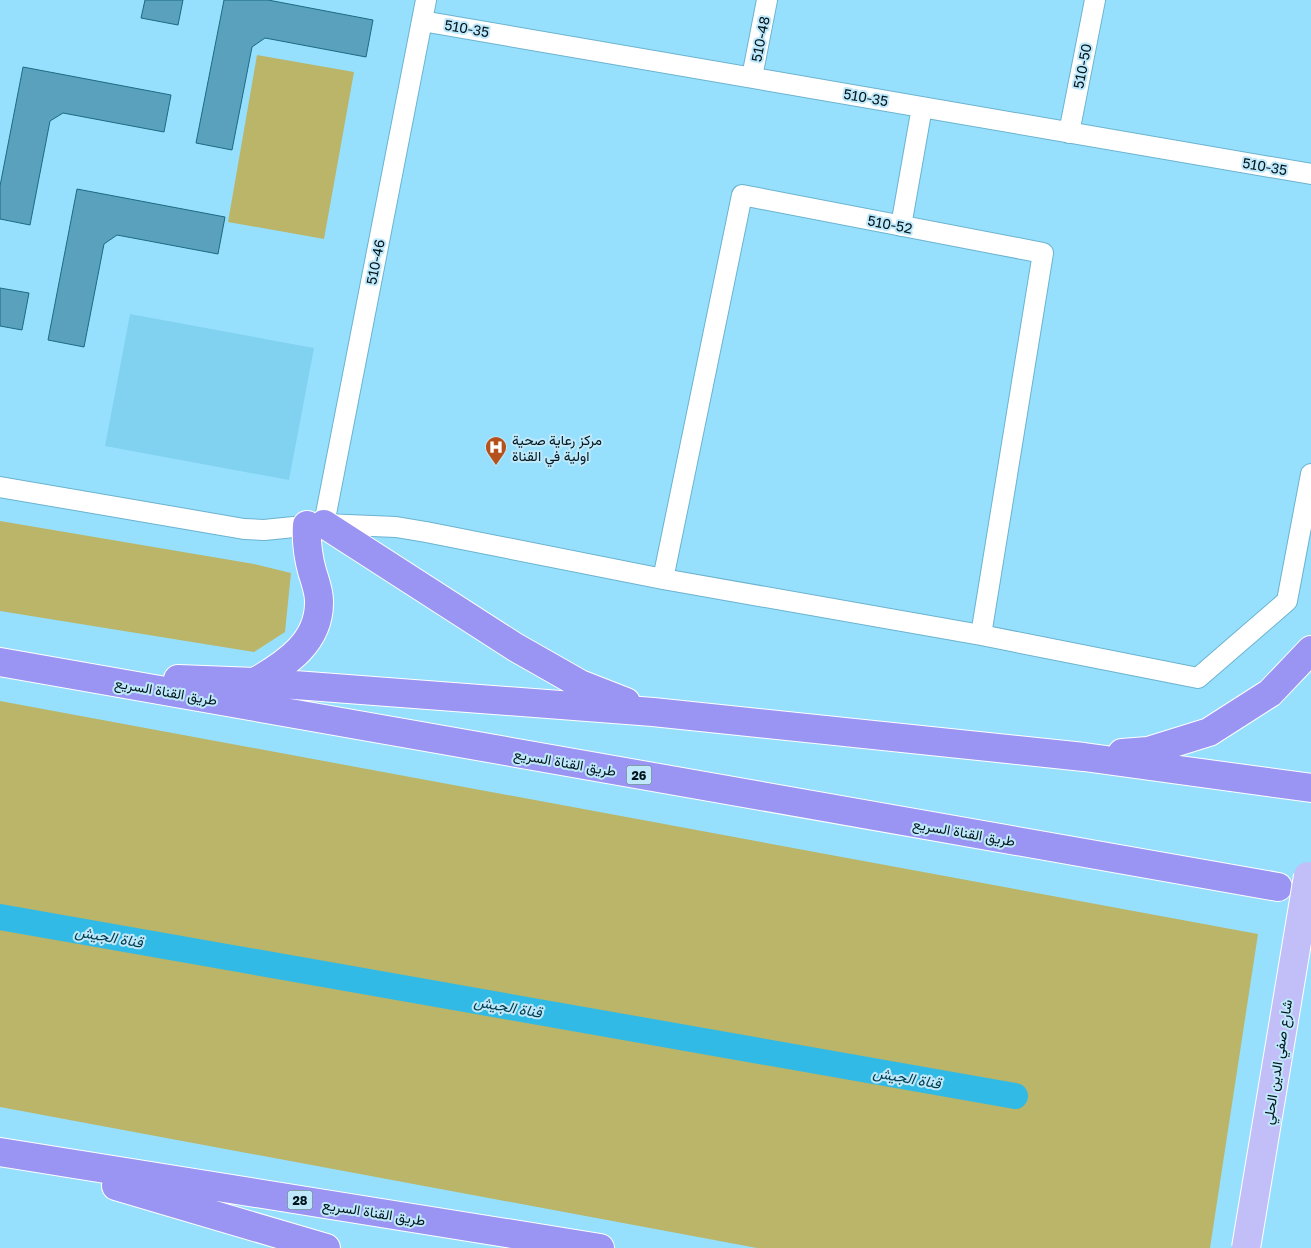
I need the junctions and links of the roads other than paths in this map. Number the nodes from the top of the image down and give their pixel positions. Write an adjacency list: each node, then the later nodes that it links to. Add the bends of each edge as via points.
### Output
1 (426, 0): 4 (street, 510-46)
2 (767, 0): 5 (street, 510-48)
3 (1095, 0): 7 (street, 510-50)
4 (422, 21): 5 (street, 510-35); 12 (street, 510-46)
5 (752, 78): 6 (street, 510-35)
6 (922, 107): 7 (street, 510-35); 9 (street)
7 (1069, 132): 8 (street, 510-35)
8 (1311, 174)
9 (901, 226): 13 (street, 510-52, via 742,195); 14 (street, 510-52, via 1043,254)
10 (1311, 474): 14 (street, via 1287,601 1198,678)
11 (0, 487): 12 (street, via 244,529 272,530)
12 (315, 525): 13 (street, via 396,527); 18 (highway, via 308,554 319,601 312,633 283,666); 19 (highway, via 580,684)
13 (663, 579): 14 (street)
14 (981, 635)
15 (1311, 650): 20 (highway, via 1270,692 1209,732 1148,751)
16 (0, 662): 17 (highway, طريق القناة السريع / 26)
17 (81, 676): 18 (highway); 23 (highway, طريق القناة السريع / 26)
18 (255, 682): 19 (highway)
19 (653, 712): 20 (highway)
20 (1084, 757): 21 (highway)
21 (1311, 788)
22 (1310, 871): 27 (main road, شارع صفي الدين الحلي, bridge)
23 (1278, 887)
24 (5, 1153): 25 (highway); 26 (highway, طريق القناة السريع / 28)
25 (326, 1248)
26 (600, 1248)
27 (1246, 1248)

